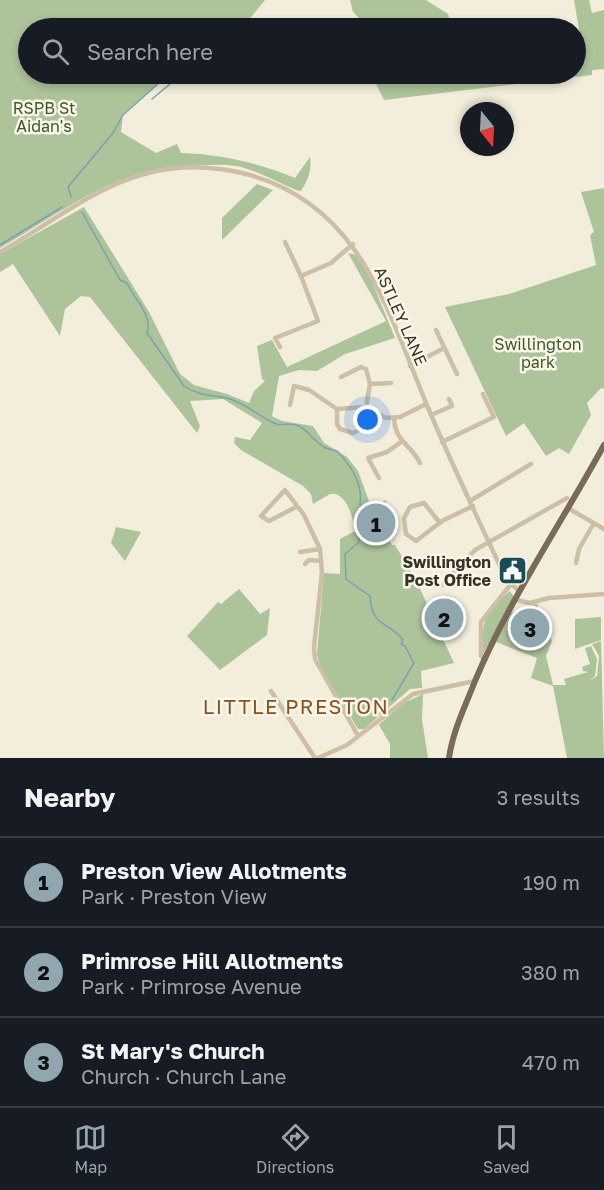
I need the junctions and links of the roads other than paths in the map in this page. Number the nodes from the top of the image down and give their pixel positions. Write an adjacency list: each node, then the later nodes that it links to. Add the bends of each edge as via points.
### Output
1 (285, 242): 4 (street)
2 (353, 244): 3 (street, ASTLEY LANE, via 324,213 289,190 236,172 194,167 147,174 112,186); 4 (street, via 331,263); 8 (street, ASTLEY LANE, via 376,282)
3 (0, 252)
4 (301, 276): 6 (street, via 318,321 275,338)
5 (436, 330): 7 (street)
6 (280, 347)
7 (444, 348): 8 (street); 9 (street)
8 (410, 366): 15 (street, ASTLEY LANE)
9 (457, 374)
10 (341, 377): 12 (street, via 367,365)
11 (391, 383): 12 (street)
12 (370, 384): 17 (street)
13 (483, 394): 23 (street, via 494,417)
14 (448, 399): 19 (street, via 452,406)
15 (426, 404): 19 (street, ASTLEY LANE); 20 (street)
16 (290, 405): 18 (street, via 294,385)
17 (366, 407): 18 (street); 20 (street)
18 (337, 409): 21 (street, via 340,429 353,433)
19 (431, 415): 23 (street, ASTLEY LANE)
20 (394, 419): 22 (street)
21 (363, 428)
22 (401, 442): 25 (street); 27 (street, via 387,452 366,456)
23 (442, 442): 29 (street, ASTLEY LANE)
24 (604, 445): 28 (main road)
25 (420, 463)
26 (531, 464): 29 (street)
27 (379, 478)
28 (571, 497): 32 (main road); 36 (street)
29 (470, 501): 30 (street, ASTLEY LANE)
30 (473, 506): 33 (street); 36 (street, ASTLEY LANE)
31 (296, 507): 31 (street, via 294,498 283,490 261,516 268,522); 37 (street)
32 (568, 508): 34 (street); 44 (main road)
33 (440, 523): 33 (street, via 420,540 413,541 406,534 404,515 410,507 424,503)
34 (594, 523): 35 (street); 39 (street, via 576,560)
35 (604, 529)
36 (489, 542): 42 (street, ASTLEY LANE); 43 (street, via 475,550)
37 (320, 549): 38 (street); 40 (street)
38 (300, 552)
39 (584, 558)
40 (321, 561): 41 (street, via 309,560); 50 (street, via 315,656)
41 (305, 564)
42 (511, 584): 44 (street, ASTLEY LANE); 47 (street, via 481,622)
43 (442, 585)
44 (520, 592): 46 (main road)
45 (604, 594): 46 (street, via 530,603)
46 (516, 600): 47 (main road)
47 (484, 658): 48 (main road)
48 (475, 681): 50 (street, via 413,694); 54 (main road, via 457,723)
49 (271, 691): 52 (street)
50 (358, 736): 51 (street)
51 (333, 752): 52 (street); 53 (street)
52 (317, 758)
53 (337, 758)
54 (449, 758)

